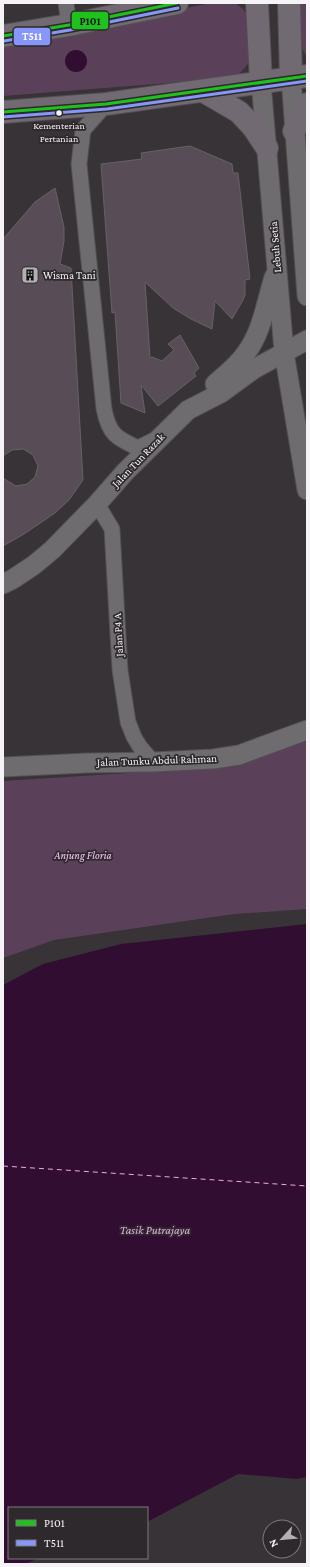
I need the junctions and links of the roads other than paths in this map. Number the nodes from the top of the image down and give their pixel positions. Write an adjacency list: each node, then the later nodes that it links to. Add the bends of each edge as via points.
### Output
1 (66, 3): 5 (street)
2 (177, 3): 5 (main road)
3 (257, 3): 8 (main road, Lebuh Setia)
4 (289, 3): 7 (main road)
5 (69, 25): 6 (main road)
6 (3, 36)
7 (299, 77): 8 (main road); 13 (street)
8 (261, 82): 9 (main road); 14 (street, Lebuh Setia)
9 (203, 91): 10 (main road); 14 (main road, via 239,112)
10 (106, 104): 12 (main road); 21 (street, via 83,130 80,164 104,410 107,423 115,436 126,443 138,448)
11 (307, 104): 13 (main road)
12 (3, 112)
13 (294, 131): 15 (street)
14 (268, 148): 16 (street, Lebuh Setia)
15 (305, 261): 17 (street)
16 (277, 268): 19 (street, Lebuh Setia); 20 (street, via 252,345 235,366)
17 (307, 296)
18 (307, 340): 19 (street, Jalan Tun Razak)
19 (284, 352): 20 (street, Jalan Tun Razak, via 254,369 221,393); 22 (street, Lebuh Setia)
20 (188, 410): 21 (street, Jalan Tun Razak)
21 (159, 438): 23 (street, Jalan Tun Razak)
22 (307, 490)
23 (97, 504): 24 (street, Jalan Tun Razak, via 34,566); 26 (street, Jalan P4 A, via 112,529 120,670 128,722 140,747)
24 (3, 584)
25 (307, 730): 26 (street, Jalan Tunku Abdul Rahman, via 239,754 213,759)
26 (153, 762): 27 (street, Jalan Tunku Abdul Rahman)
27 (3, 767)

